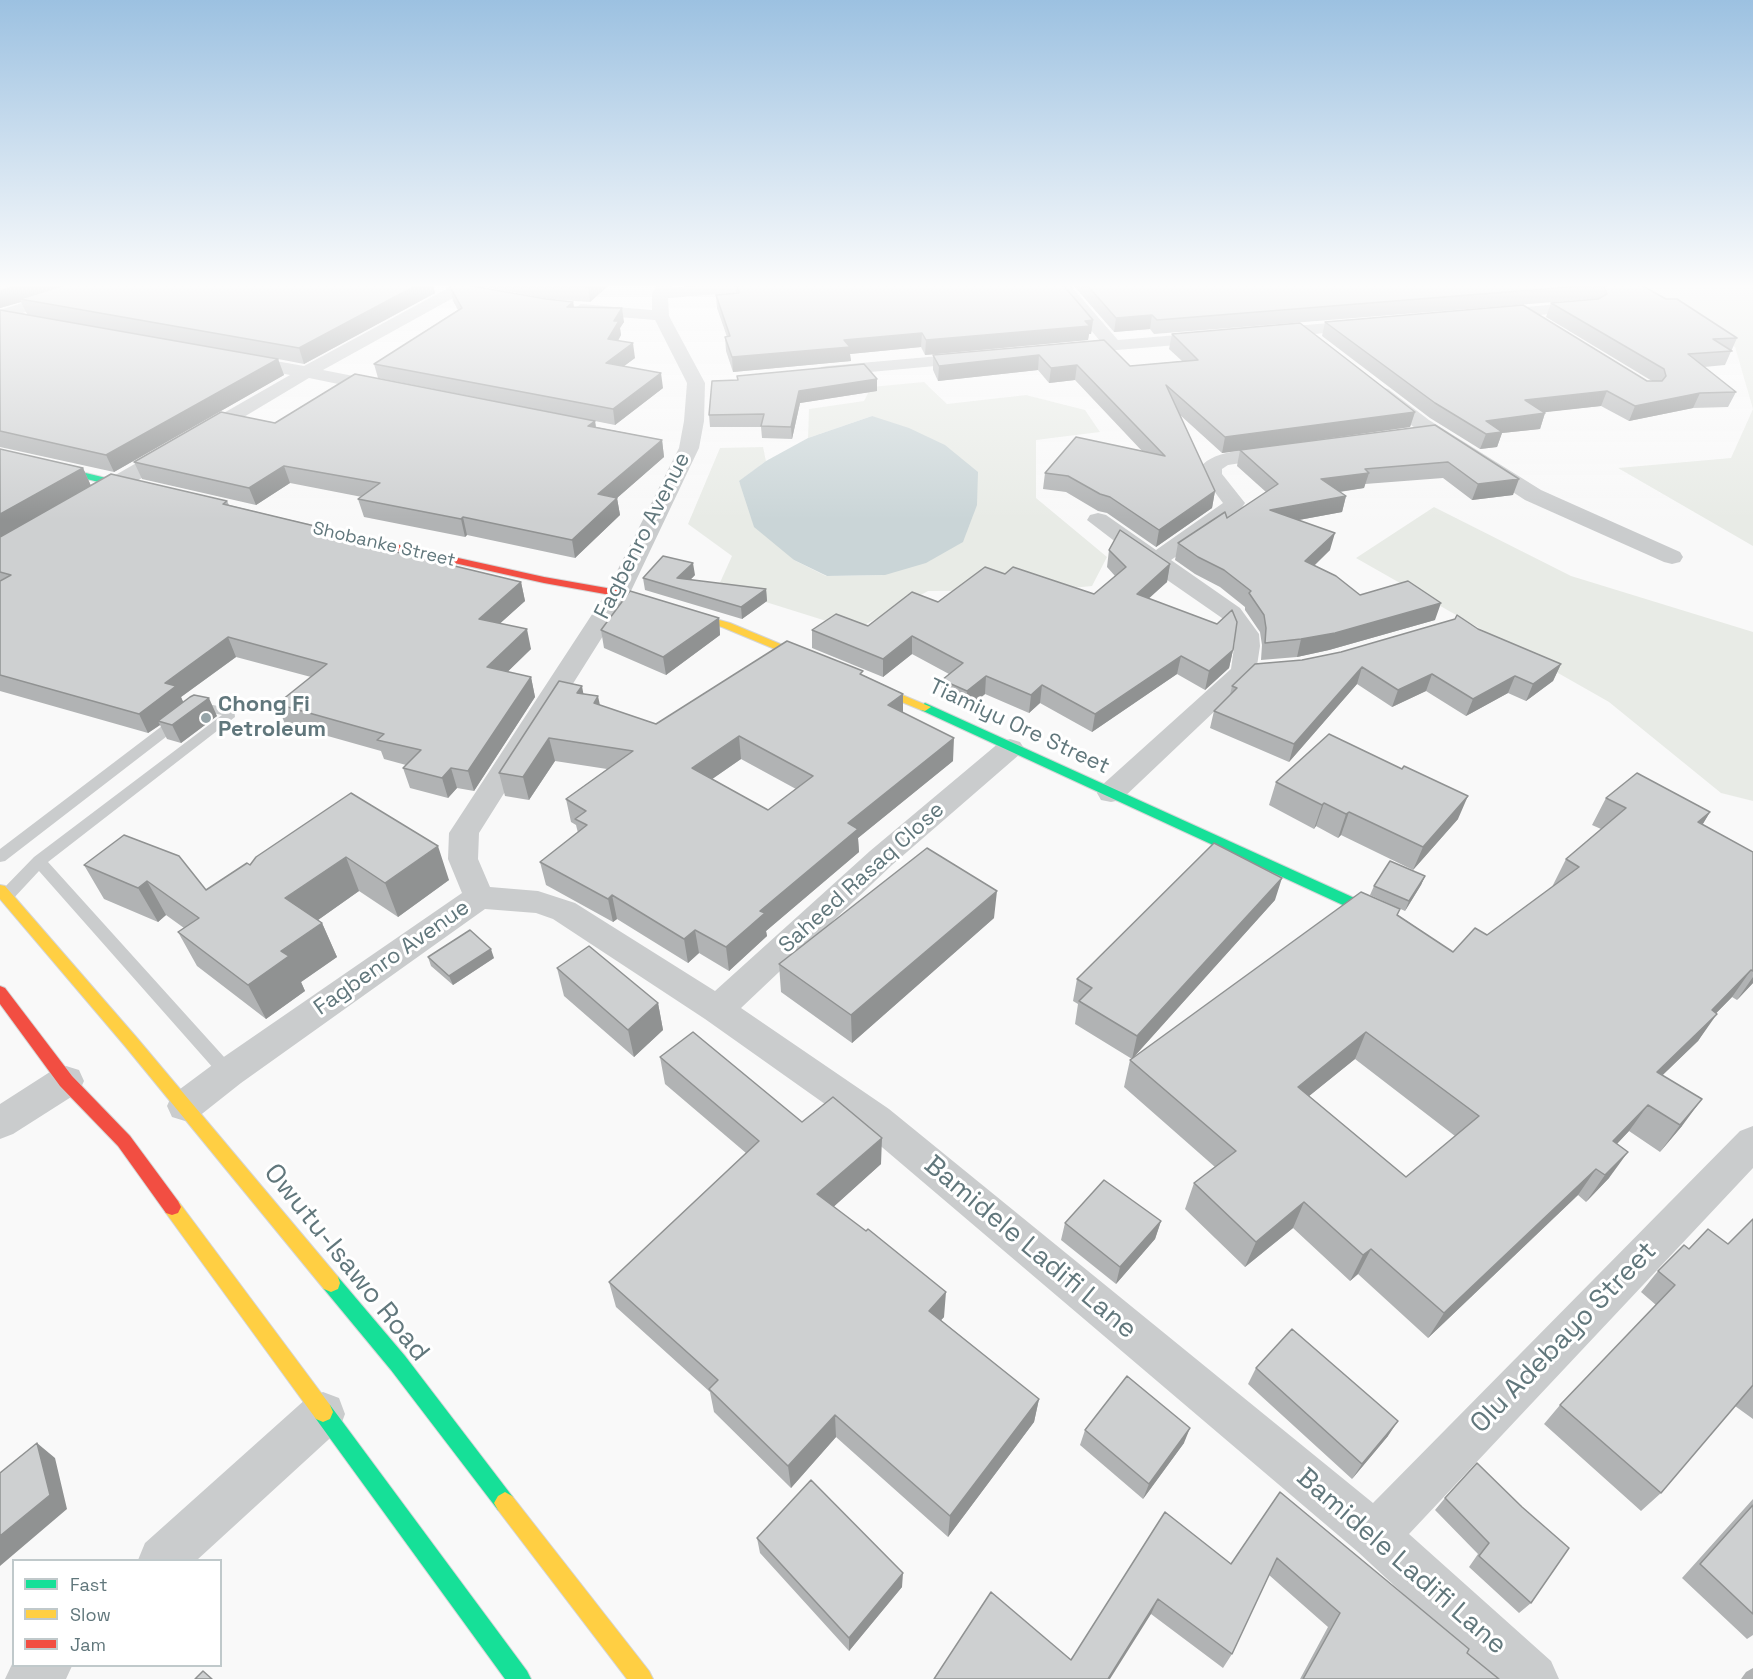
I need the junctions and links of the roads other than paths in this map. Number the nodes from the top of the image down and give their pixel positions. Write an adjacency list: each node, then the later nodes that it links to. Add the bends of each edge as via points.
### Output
1 (259, 363): 5 (street)
2 (324, 363): 5 (street)
3 (690, 363): 12 (street, Fagbenro Avenue, via 702,383)
4 (911, 363): 6 (street)
5 (308, 372): 8 (street); 15 (street)
6 (815, 372)
7 (1366, 381): 9 (street)
8 (400, 390)
9 (1435, 432): 10 (street); 20 (street, via 1533,495)
10 (1399, 436)
11 (666, 443): 12 (street)
12 (689, 448): 22 (street, Fagbenro Avenue)
13 (1305, 449): 21 (street, via 1222,460 1211,467 1212,475 1234,503)
14 (0, 455): 15 (street)
15 (117, 484): 16 (street); 17 (street)
16 (163, 494)
17 (78, 505)
18 (267, 518): 22 (street, Shobanke Street)
19 (1098, 520): 21 (street)
20 (1672, 557)
21 (1155, 561): 24 (street, via 1231,613 1246,629 1255,671)
22 (618, 593): 23 (street, Tiamiyu Ore Street, via 735,628 918,704); 28 (street, Fagbenro Avenue, via 464,833 463,859)
23 (1010, 748): 24 (street, Tiamiyu Ore Street); 31 (street, Saheed Rasaq Close, via 881,858)
24 (1111, 793): 29 (street, Tiamiyu Ore Street)
25 (0, 857): 26 (lane, via 192,710 202,707 229,712 228,717)
26 (39, 861): 27 (lane); 32 (lane)
27 (3, 893): 34 (street, Owutu-Isawo Road)
28 (479, 897): 31 (street, Bamidele Ladifi Lane, via 538,902 564,911); 32 (street, Fagbenro Avenue)
29 (1393, 922)
30 (0, 992): 33 (street)
31 (717, 1010): 38 (street, Bamidele Ladifi Lane, via 876,1120)
32 (228, 1073): 34 (street, Fagbenro Avenue)
33 (66, 1081): 35 (street); 37 (street, via 124,1141)
34 (185, 1106): 43 (street, Owutu-Isawo Road, via 398,1364)
35 (0, 1123)
36 (1753, 1142): 38 (street, Olu Adebayo Street)
37 (323, 1414): 39 (street); 42 (street)
38 (1375, 1534): 44 (street, Bamidele Ladifi Lane)
39 (163, 1559)
40 (44, 1667): 41 (street)
41 (31, 1679)
42 (519, 1679)
43 (641, 1679)
44 (1533, 1679)

